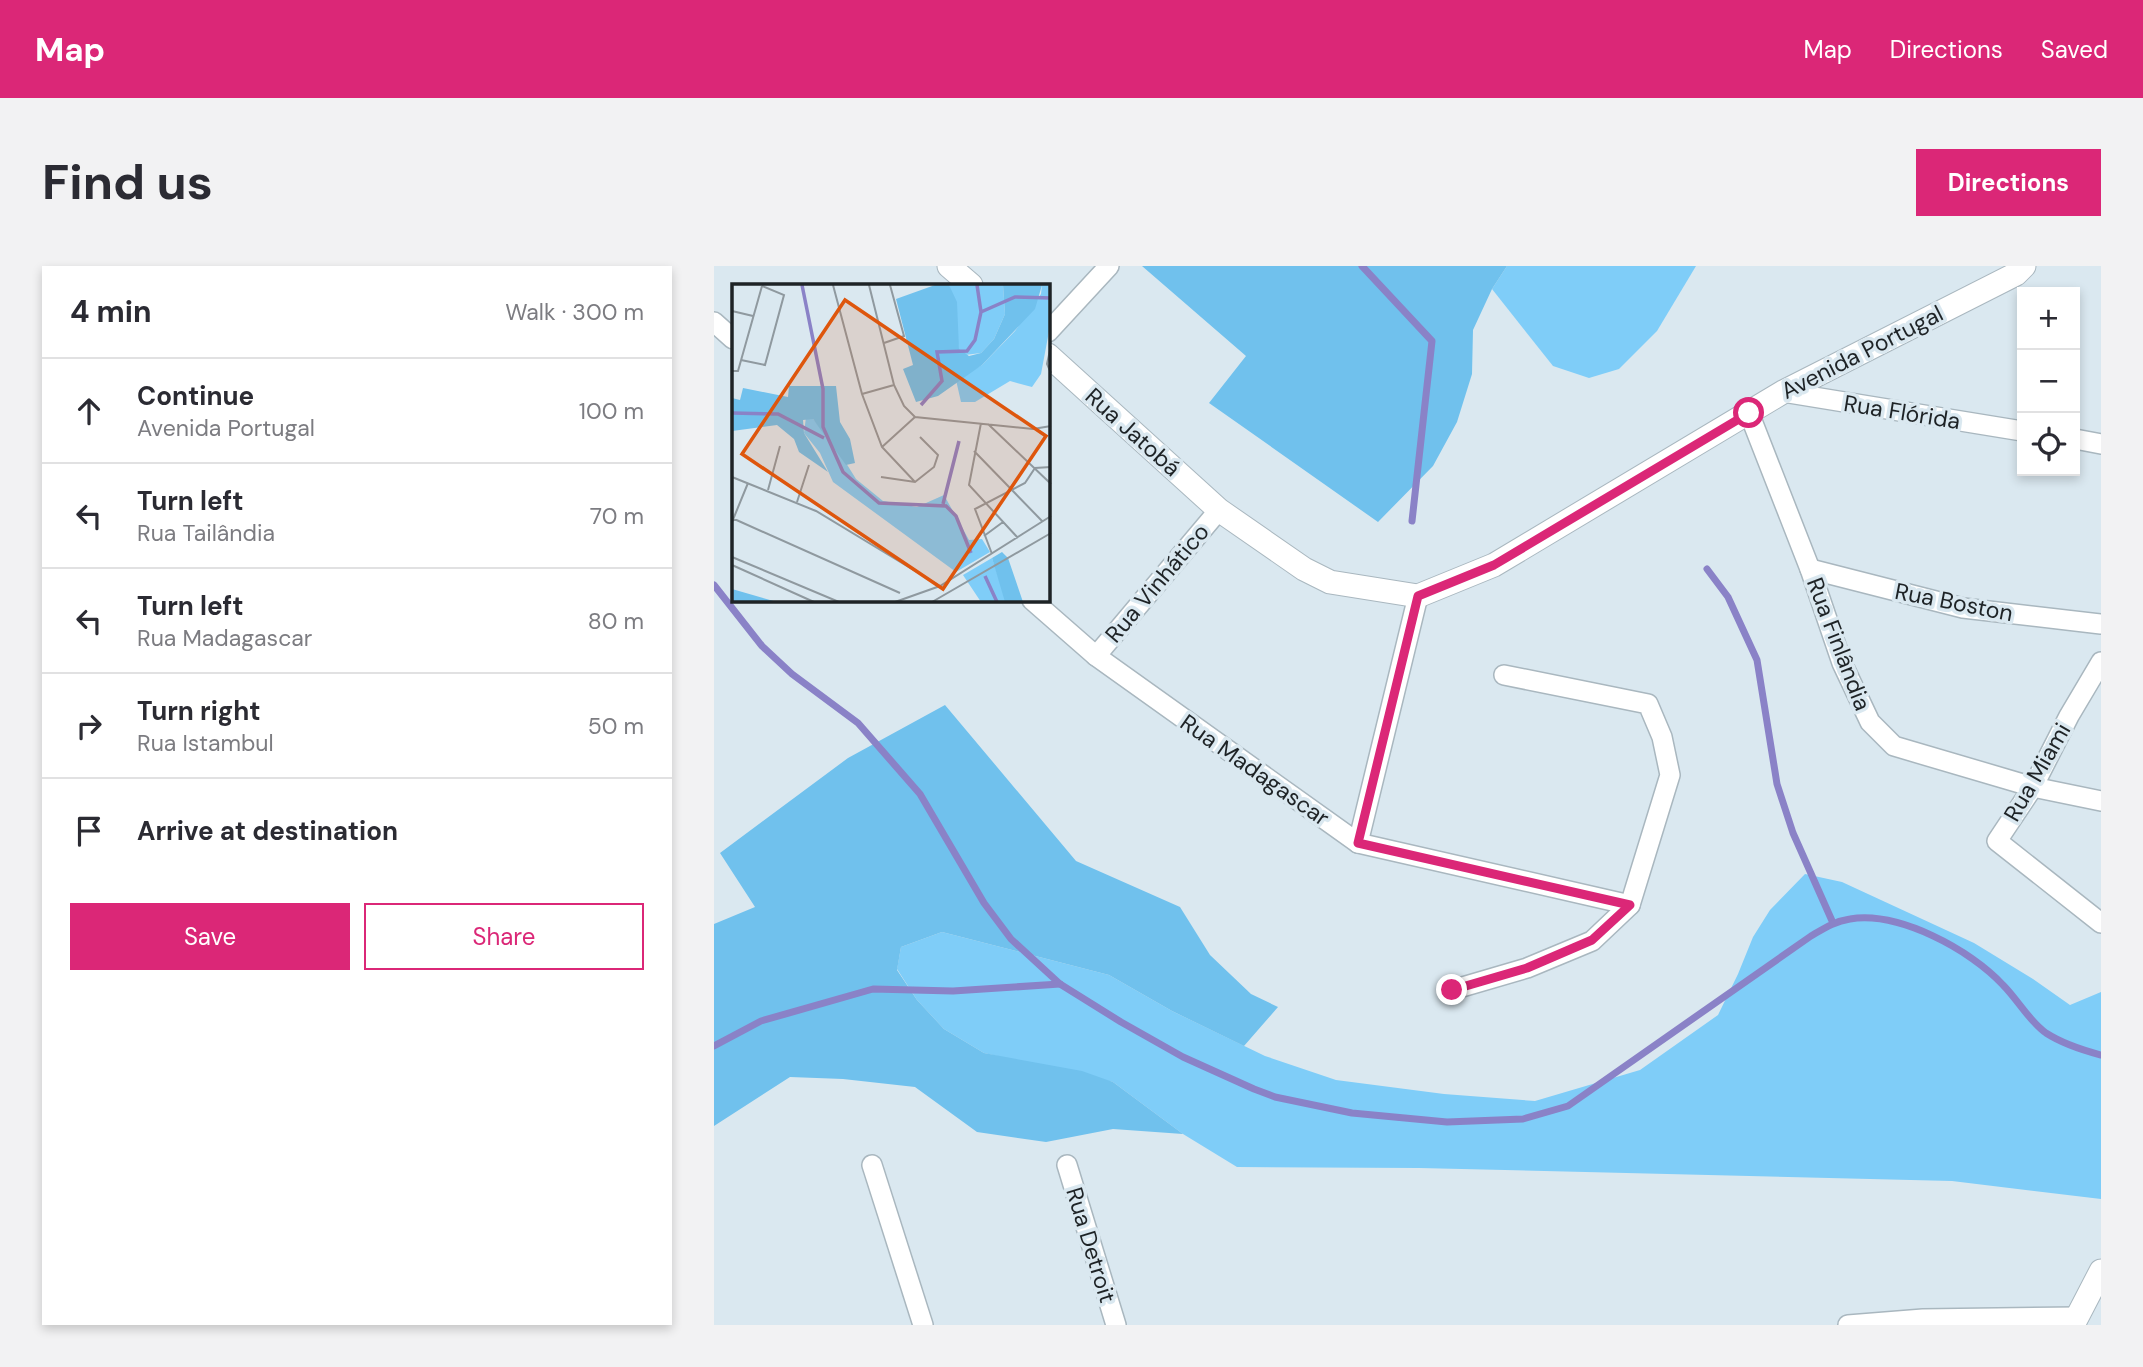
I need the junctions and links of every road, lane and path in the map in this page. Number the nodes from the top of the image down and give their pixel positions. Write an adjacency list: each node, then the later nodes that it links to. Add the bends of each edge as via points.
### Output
1 (949, 266): 4 (street)
2 (1109, 266): 6 (street)
3 (2024, 266): 9 (street, Avenida Portugal)
4 (970, 284)
5 (714, 322): 7 (street)
6 (1050, 330)
7 (732, 338)
8 (1050, 357): 14 (street, Rua Jatobá)
9 (1783, 392): 10 (street, Avenida Portugal); 11 (street, Rua Flórida)
10 (1749, 413): 15 (street, Rua Finlândia); 16 (street, Avenida Portugal, via 1494,565)
11 (2017, 430)
12 (2080, 440): 13 (street)
13 (2101, 444)
14 (1219, 510): 16 (street, via 1330,582); 19 (street, Rua Vinhático)
15 (1810, 569): 18 (street, Rua Boston, via 1963,608); 22 (street, Rua Finlândia, via 1842,663 1870,722 1894,746)
16 (1418, 596): 24 (street)
17 (1033, 602): 19 (street, Rua Madagascar)
18 (2101, 624)
19 (1096, 656): 24 (street, Rua Madagascar)
20 (2101, 662): 22 (street, Rua Miami)
21 (1504, 675): 25 (street, via 1648,704 1662,737 1670,775)
22 (2033, 787): 23 (street, Rua Finlândia); 26 (street, Rua Miami, via 1997,841)
23 (2101, 801)
24 (1358, 843): 25 (street, Rua Madagascar)
25 (1630, 905): 27 (street, via 1592,940 1527,968)
26 (2101, 923)
27 (1452, 990)
28 (872, 1165): 32 (street)
29 (1067, 1165): 33 (street, Rua Detroit)
30 (2101, 1271): 31 (street)
31 (2076, 1321): 34 (street, via 1923,1319)
32 (923, 1325)
33 (1116, 1325)
34 (1848, 1325)

